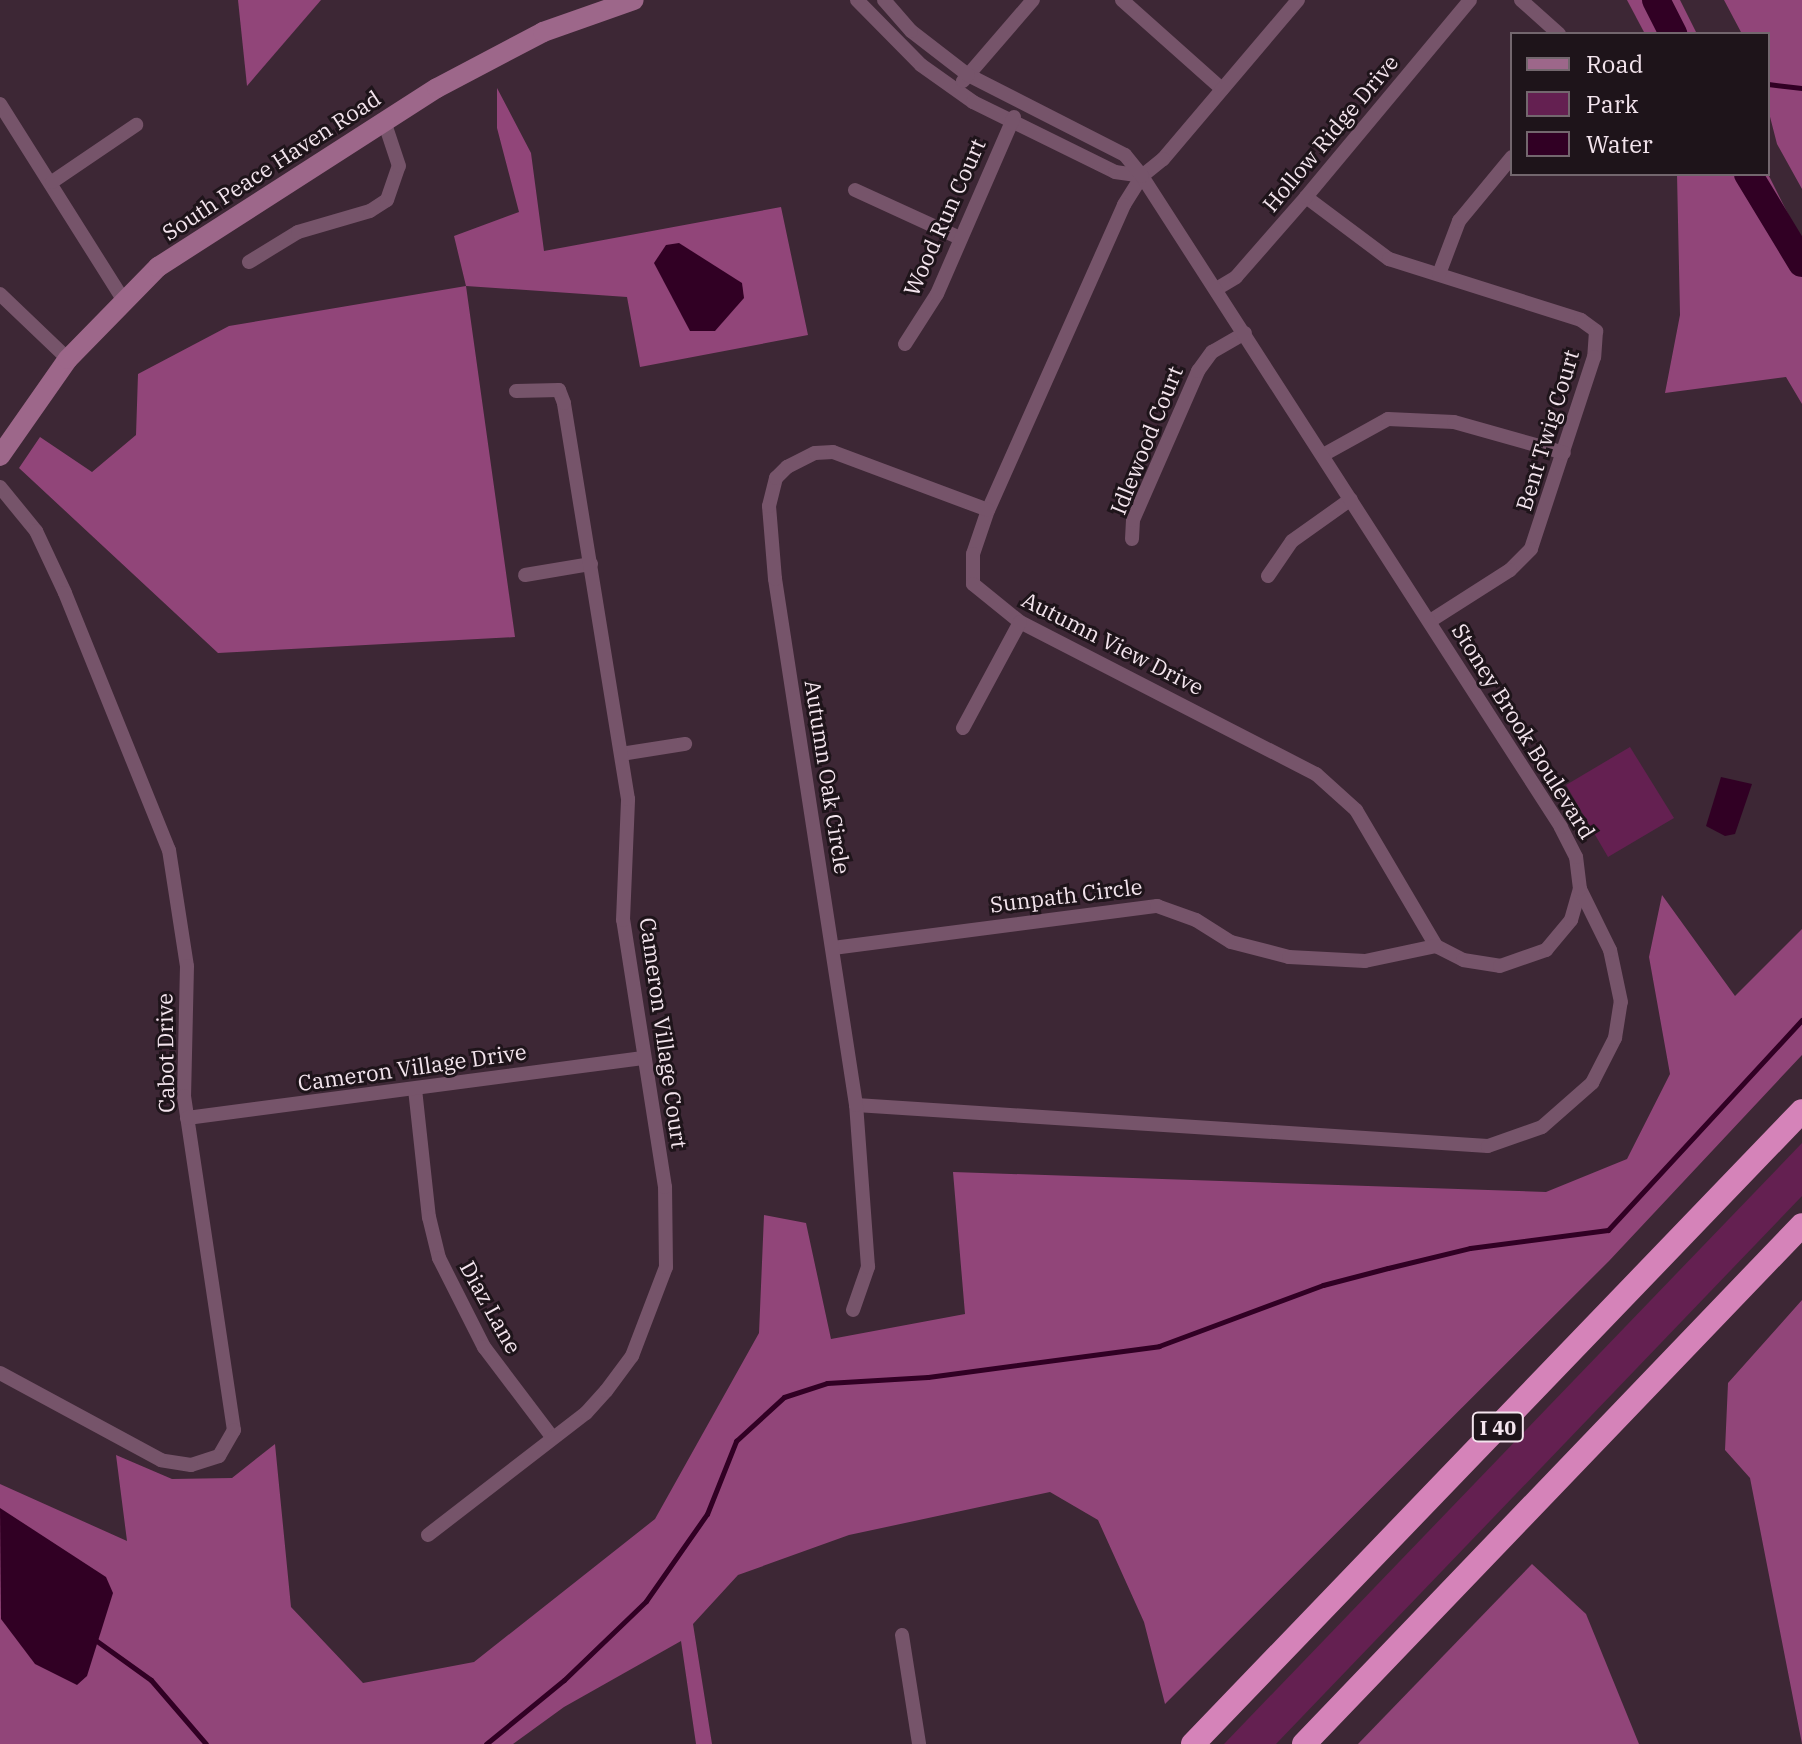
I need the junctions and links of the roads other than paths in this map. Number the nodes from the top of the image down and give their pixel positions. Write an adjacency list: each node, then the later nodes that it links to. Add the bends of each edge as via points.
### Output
1 (634, 0): 15 (main road, South Peace Haven Road, via 543,32)
2 (857, 0): 12 (street, via 921,65)
3 (884, 0): 10 (street, Stoney Brook Boulevard, via 911,31)
4 (1033, 0): 10 (street)
5 (1122, 0): 11 (street)
6 (1298, 0): 11 (street, Autumn View Drive)
7 (1470, 0): 22 (street, Hollow Ridge Drive)
8 (1521, 0): 9 (street)
9 (1557, 32)
10 (968, 75): 12 (street); 14 (street, Stoney Brook Boulevard)
11 (1222, 89): 19 (street, Autumn View Drive)
12 (955, 91): 16 (street)
13 (0, 104): 20 (street)
14 (1019, 106): 16 (street, Wood Run Court); 19 (street, Stoney Brook Boulevard, via 1125,155)
15 (384, 121): 24 (street, via 399,166 387,200 370,211 298,232); 28 (main road, South Peace Haven Road, via 158,267)
16 (1011, 122): 19 (street, via 1115,172); 23 (street, Wood Run Court)
17 (136, 125): 20 (street)
18 (1510, 159): 25 (street, via 1459,221)
19 (1142, 176): 26 (street, Stoney Brook Boulevard); 38 (street, Autumn View Drive, via 1124,205)
20 (52, 182): 28 (street)
21 (855, 190): 23 (street)
22 (1306, 197): 25 (street, Bent Twig Court, via 1389,259); 26 (street, Hollow Ridge Drive, via 1236,277)
23 (960, 238): 30 (street, Wood Run Court, via 937,294)
24 (249, 262)
25 (1439, 274): 33 (street, Bent Twig Court, via 1581,320 1596,331 1594,357)
26 (1218, 288): 29 (street, Stoney Brook Boulevard)
27 (0, 294): 31 (street)
28 (122, 298): 31 (main road, South Peace Haven Road)
29 (1245, 333): 34 (street, Stoney Brook Boulevard); 39 (street, Idlewood Court, via 1212,352 1198,371 1133,520)
30 (905, 344)
31 (68, 359): 35 (main road, South Peace Haven Road)
32 (516, 391): 40 (street, Cameron Village Court, via 559,390)
33 (1564, 453): 34 (street, via 1454,422 1388,419); 43 (street, Bent Twig Court, via 1531,549 1510,570)
34 (1323, 455): 37 (street, Stoney Brook Boulevard)
35 (0, 456)
36 (0, 487): 55 (street, Cabot Drive, via 36,531 169,850 187,966)
37 (1351, 499): 42 (street, via 1292,541); 43 (street, Stoney Brook Boulevard)
38 (988, 510): 44 (street, Autumn View Drive, via 973,554 973,584); 50 (street, Autumn Oak Circle, via 833,452 800,459 776,478 769,529)
39 (1132, 539)
40 (591, 564): 41 (street); 47 (street, Cameron Village Court)
41 (525, 575)
42 (1268, 576)
43 (1430, 621): 48 (street, Stoney Brook Boulevard, via 1561,827 1576,857)
44 (1020, 622): 45 (street); 49 (street, Autumn View Drive, via 1316,774 1356,810)
45 (963, 728)
46 (685, 744): 47 (street)
47 (621, 754): 51 (street, Cameron Village Court, via 629,840 623,920)
48 (1580, 889): 49 (street, via 1565,931 1531,958 1483,965); 53 (street, Stoney Brook Boulevard, via 1610,950 1618,982 1615,1038 1592,1083 1563,1112 1513,1141 1439,1147)
49 (1436, 946): 50 (street, Sunpath Circle, via 1365,961 1289,957 1231,942 1196,920 1157,906)
50 (833, 948): 53 (street, Autumn Oak Circle)
51 (641, 1058): 52 (street, Cameron Village Drive); 59 (street, Cameron Village Court, via 665,1187 666,1267 632,1356 586,1413)
52 (415, 1089): 55 (street, Cameron Village Drive); 59 (street, Diaz Lane, via 429,1217 439,1258 484,1347)
53 (856, 1105): 57 (street, Autumn Oak Circle, via 868,1267)
54 (1802, 1111): 63 (highway, I 40)
55 (187, 1118): 58 (street, Cabot Drive, via 234,1430 219,1456 191,1465 161,1460)
56 (1802, 1225): 64 (highway)
57 (853, 1310)
58 (0, 1373)
59 (552, 1437): 60 (street, Cameron Village Court)
60 (428, 1535)
61 (902, 1635): 62 (street)
62 (919, 1744)
63 (1193, 1744)
64 (1304, 1744)

